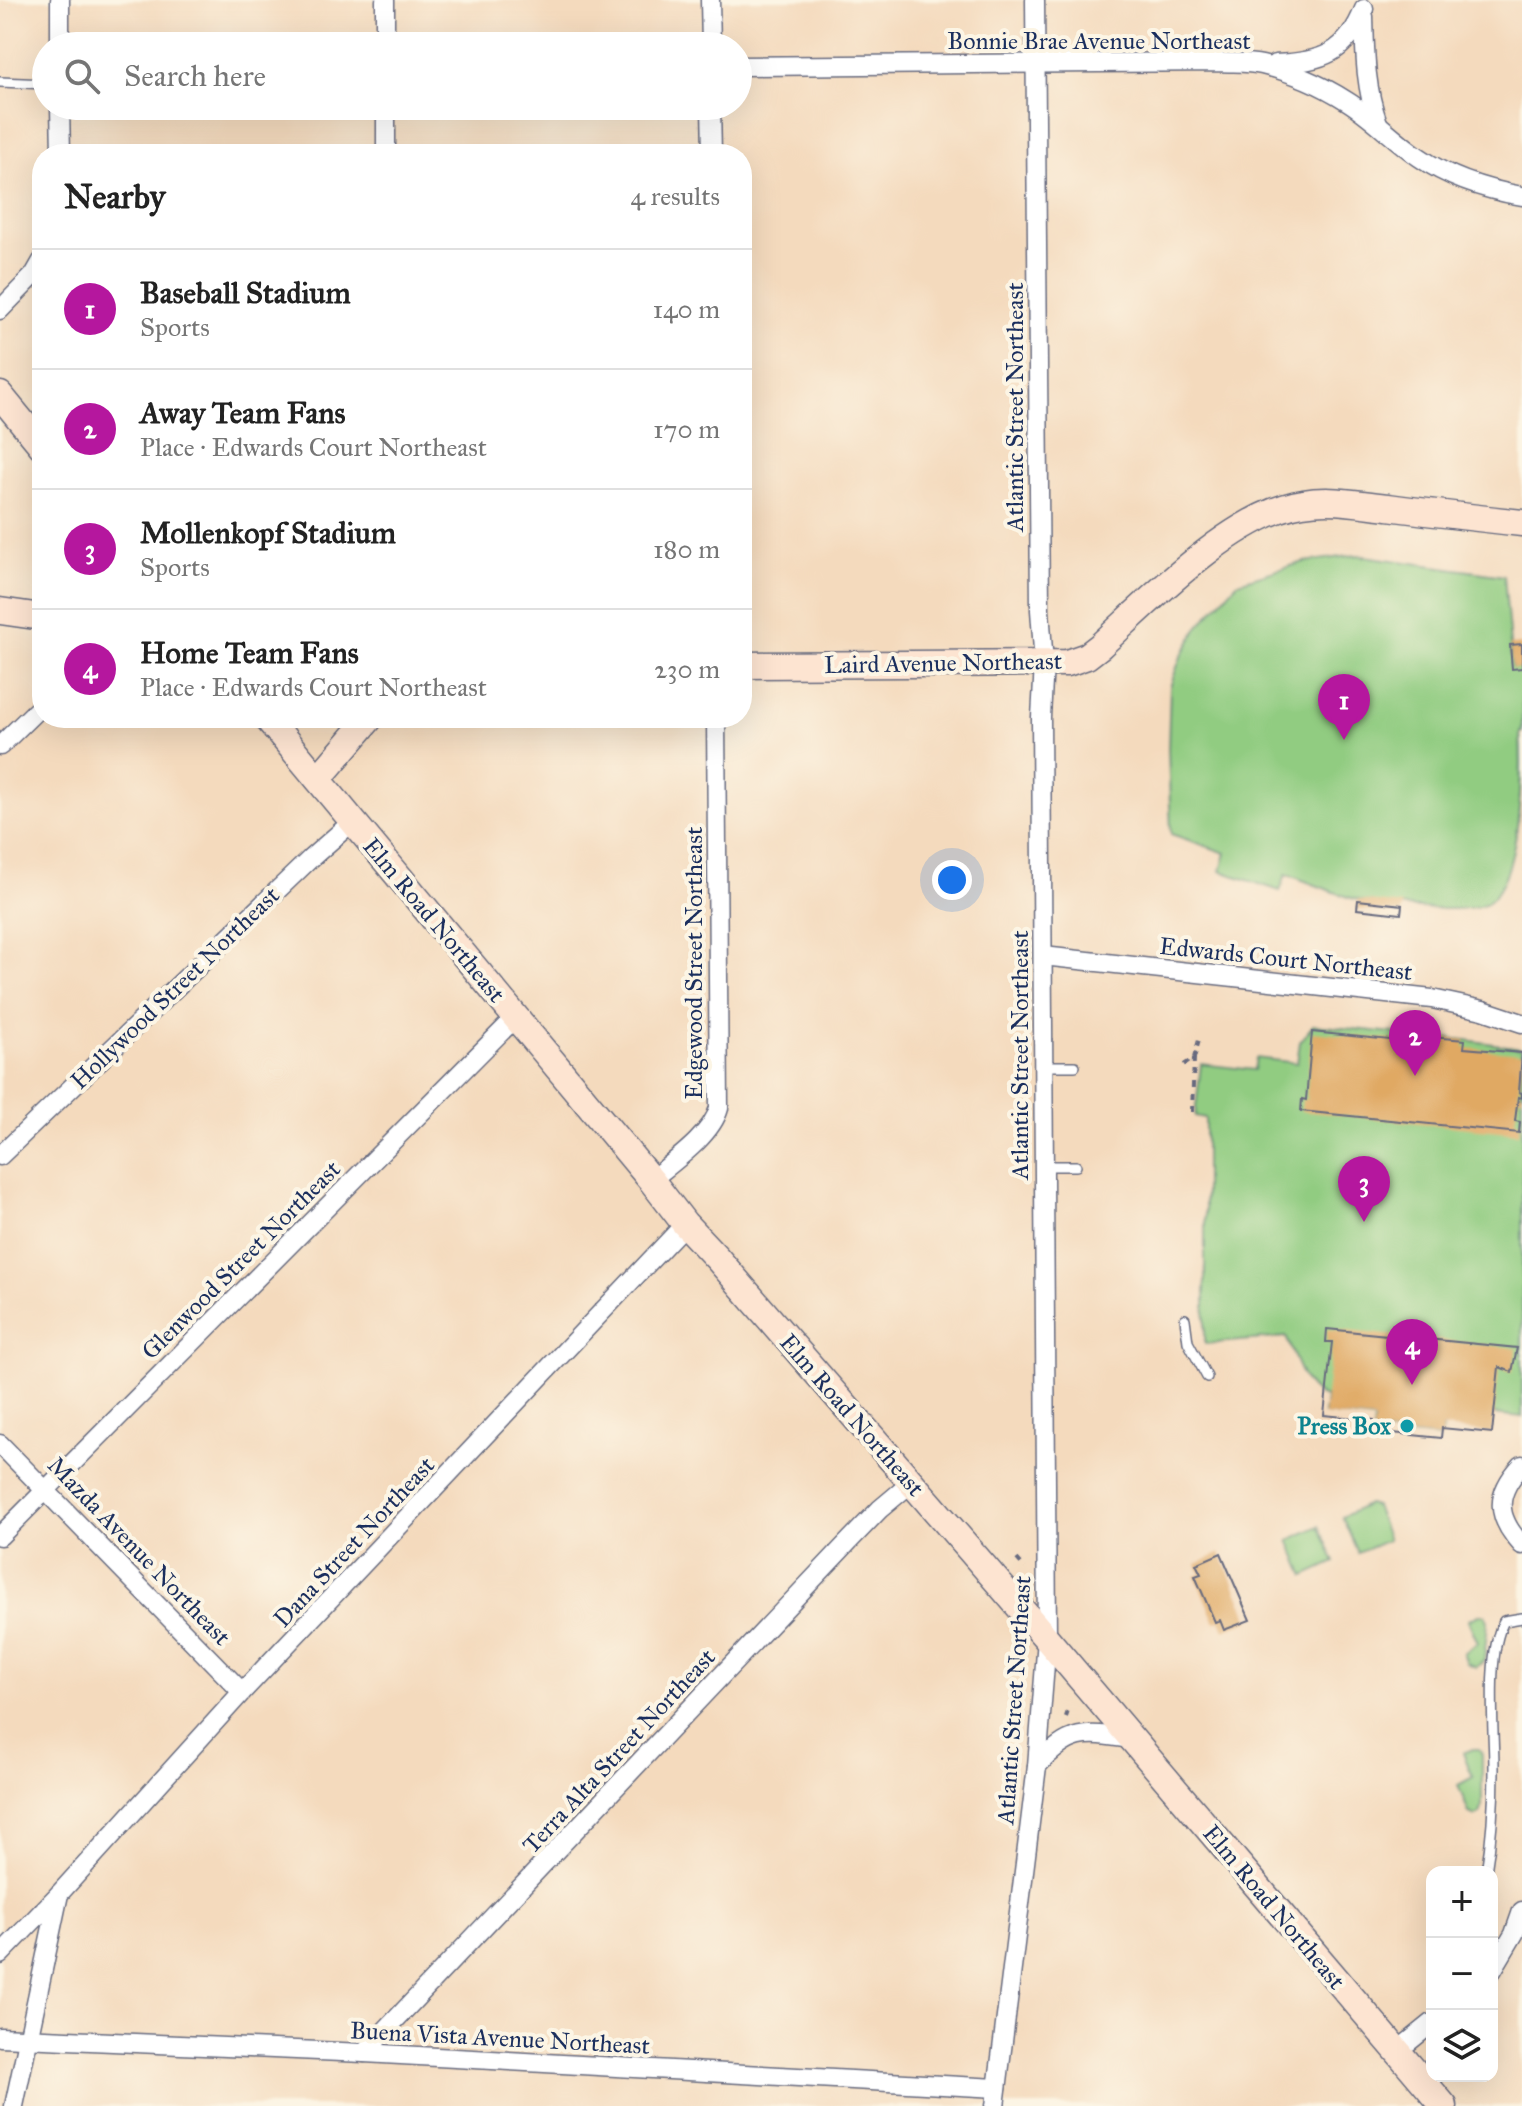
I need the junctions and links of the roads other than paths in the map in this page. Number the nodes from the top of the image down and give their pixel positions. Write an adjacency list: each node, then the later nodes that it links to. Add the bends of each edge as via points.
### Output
1 (60, 0): 6 (street)
2 (385, 0): 7 (street)
3 (710, 0): 8 (street)
4 (1035, 0): 9 (street, Atlantic Street Northeast)
5 (1364, 5): 10 (street, via 1356,30 1324,57); 17 (street, via 1365,69)
6 (60, 32)
7 (385, 32)
8 (711, 32)
9 (1036, 64): 10 (street, Bonnie Brae Avenue Northeast); 11 (street, Bonnie Brae Avenue Northeast); 29 (street, Atlantic Street Northeast)
10 (1261, 65): 17 (street, Bonnie Brae Avenue Northeast, via 1345,99)
11 (752, 66)
12 (0, 82): 13 (lane)
13 (32, 83)
14 (60, 120): 18 (street)
15 (386, 120): 19 (street)
16 (711, 120): 20 (street)
17 (1378, 123): 21 (street, Bonnie Brae Avenue Northeast, via 1437,167)
18 (61, 144)
19 (386, 144)
20 (712, 144)
21 (1522, 196)
22 (32, 277): 23 (street)
23 (0, 310)
24 (0, 395): 25 (main road)
25 (32, 434)
26 (1522, 523): 29 (main road, Laird Avenue Northeast, via 1341,502 1289,506 1255,520 1190,565 1087,656)
27 (0, 611): 28 (main road)
28 (32, 616)
29 (1044, 664): 30 (main road, Laird Avenue Northeast); 38 (street, Atlantic Street Northeast)
30 (752, 665)
31 (32, 715): 35 (street)
32 (275, 728): 36 (main road, Elm Road Northeast)
33 (361, 728): 36 (main road)
34 (716, 728): 46 (street, Edgewood Street Northeast, via 719,1108 716,1120)
35 (0, 746)
36 (318, 779): 37 (main road, Elm Road Northeast)
37 (352, 822): 39 (main road, Elm Road Northeast); 43 (street, Hollywood Street Northeast)
38 (1043, 956): 40 (street, Edwards Court Northeast, via 1432,999); 41 (street, Atlantic Street Northeast)
39 (515, 1018): 46 (main road, Elm Road Northeast); 53 (street, Glenwood Street Northeast)
40 (1522, 1023)
41 (1044, 1066): 42 (lane); 44 (street, Atlantic Street Northeast)
42 (1075, 1066)
43 (0, 1156)
44 (1045, 1166): 45 (lane); 57 (street, Atlantic Street Northeast)
45 (1076, 1166)
46 (651, 1180): 47 (main road, Elm Road Northeast)
47 (685, 1224): 52 (main road, Elm Road Northeast); 58 (street, Dana Street Northeast)
48 (1185, 1319): 49 (lane, via 1188,1342)
49 (1207, 1377)
50 (0, 1444): 53 (street, Mazda Avenue Northeast)
51 (1522, 1465): 55 (street, via 1501,1497 1509,1531)
52 (911, 1483): 57 (main road, Elm Road Northeast); 70 (street, Terra Alta Street Northeast, via 851,1539)
53 (46, 1490): 54 (street, Glenwood Street Northeast); 58 (street, Mazda Avenue Northeast)
54 (0, 1536)
55 (1522, 1545)
56 (1522, 1618): 61 (lane, via 1504,1621 1498,1637 1493,1828)
57 (1047, 1639): 59 (main road, Elm Road Northeast); 60 (street, Atlantic Street Northeast)
58 (242, 1692): 62 (street, Dana Street Northeast)
59 (1131, 1739): 60 (street, via 1088,1732 1070,1737); 69 (main road, Elm Road Northeast)
60 (1037, 1766): 71 (street, Atlantic Street Northeast)
61 (1487, 1866)
62 (59, 1894): 64 (street, Dana Street Northeast); 68 (street)
63 (1522, 1911): 65 (street)
64 (0, 1955)
65 (1498, 1961)
66 (1426, 2028): 69 (street)
67 (0, 2037): 68 (street, Buena Vista Avenue Northeast)
68 (30, 2039): 70 (street, Buena Vista Avenue Northeast); 73 (street)
69 (1396, 2052): 72 (main road, Elm Road Northeast)
70 (364, 2053): 71 (street, Buena Vista Avenue Northeast)
71 (996, 2097)
72 (1435, 2100)
73 (14, 2106)

